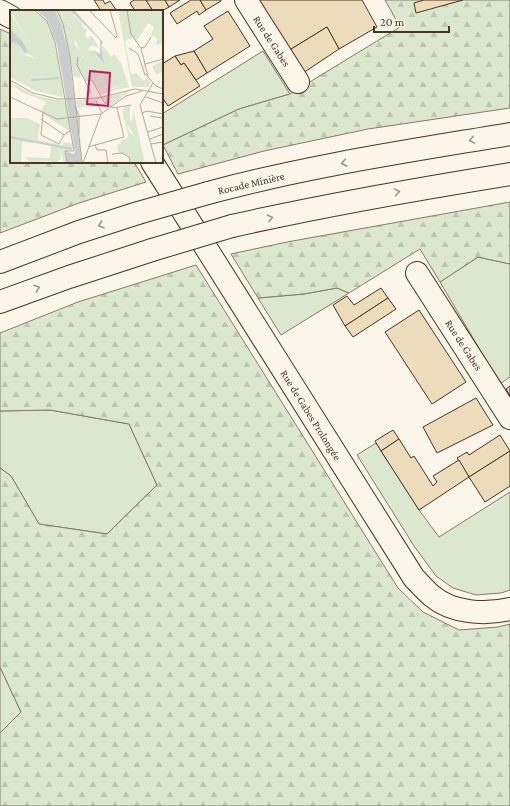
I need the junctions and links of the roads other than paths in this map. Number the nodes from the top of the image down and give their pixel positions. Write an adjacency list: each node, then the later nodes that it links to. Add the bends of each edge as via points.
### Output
1 (246, 0): 4 (main road, Rue de Gabes)
2 (0, 11): 3 (main road)
3 (10, 16)
4 (298, 82)
5 (510, 134): 8 (main road, Rocade Minière, one-way to 8, bridge, via 384,155 250,182 138,213)
6 (153, 163): 12 (main road, Rue de Gabes Prolongée, via 414,578 432,597 450,606 488,612)
7 (510, 174): 10 (main road, one-way to 7, bridge, via 69,276 232,226 300,211)
8 (0, 262)
9 (418, 273): 11 (main road, Rue de Gabes)
10 (0, 302)
11 (510, 418)
12 (510, 609)

